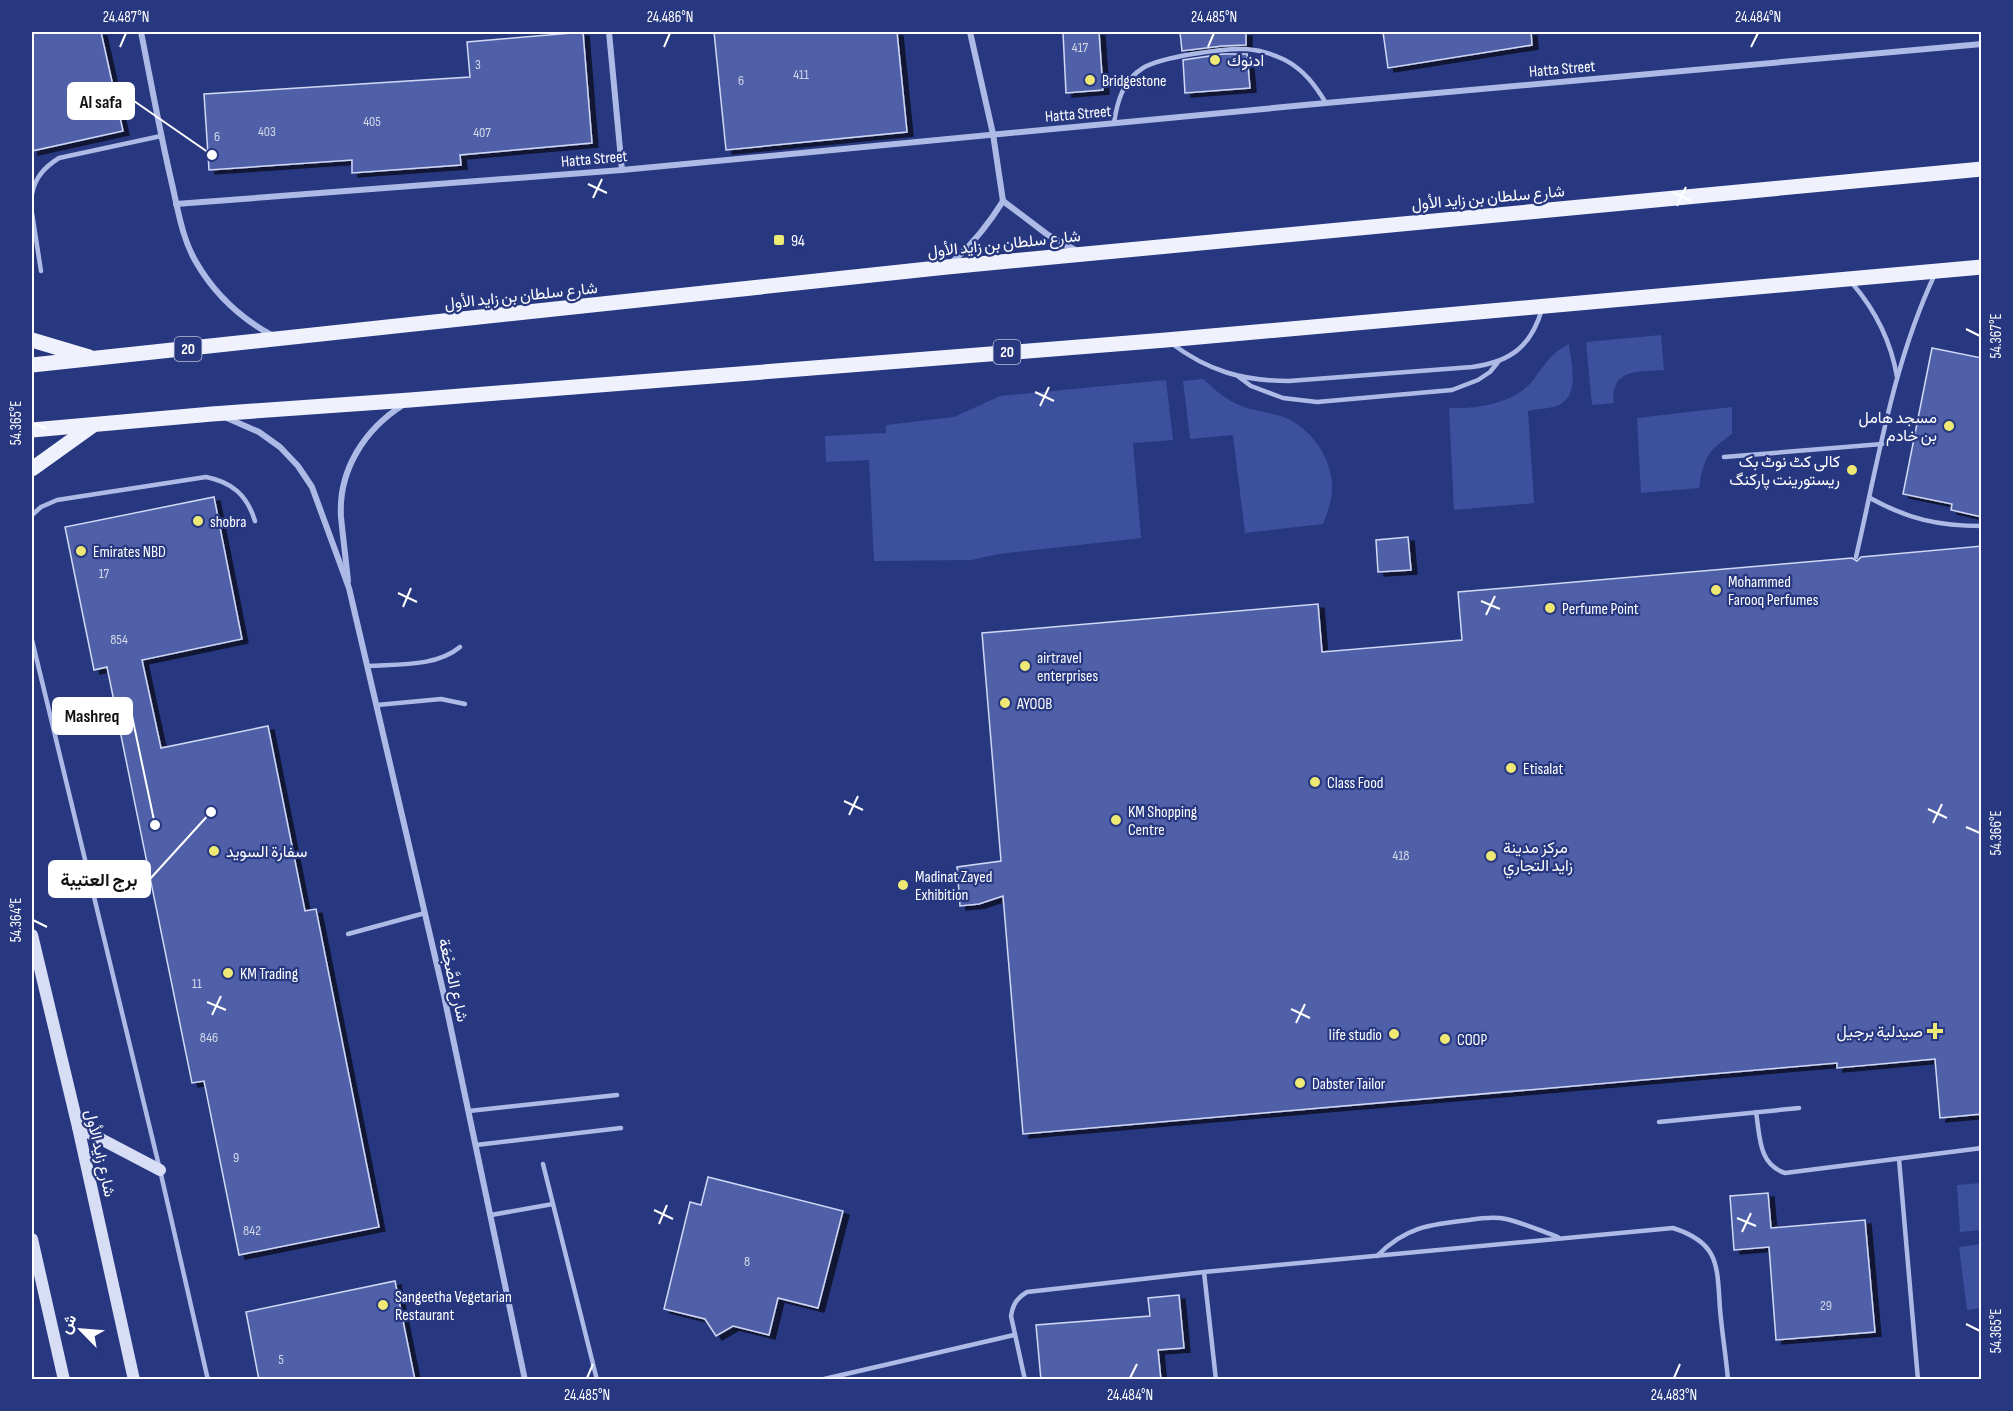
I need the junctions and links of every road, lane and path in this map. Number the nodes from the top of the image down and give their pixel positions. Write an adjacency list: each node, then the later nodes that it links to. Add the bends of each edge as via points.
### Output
1 (141, 32): 8 (street)
2 (609, 32): 10 (street)
3 (970, 32): 7 (street)
4 (1982, 44): 5 (street, Hatta Street)
5 (1326, 102): 6 (street, Hatta Street); 6 (lane, via 1301,70 1284,59 1245,49 1160,60 1141,69 1126,84 1117,102)
6 (1114, 123): 7 (street, Hatta Street)
7 (993, 134): 10 (street, Hatta Street); 12 (street)
8 (161, 136): 11 (lane, via 59,158 38,176); 13 (street)
9 (1982, 169): 15 (main road, شارع سلطان بن زايد الأول / 20)
10 (622, 170): 13 (street, Hatta Street)
11 (32, 194)
12 (1003, 201): 15 (street, via 1048,235); 16 (street, via 971,247)
13 (176, 204): 23 (street, via 183,233 211,285 230,307)
14 (32, 213): 18 (lane)
15 (1081, 253): 16 (main road, شارع سلطان بن زايد الأول / 20)
16 (947, 267): 23 (main road, شارع سلطان بن زايد الأول / 20)
17 (1982, 267): 19 (main road, 20)
18 (42, 271)
19 (1936, 271): 20 (main road, 20); 29 (lane, via 1910,334)
20 (1848, 279): 21 (main road, 20); 29 (lane, via 1880,322)
21 (1543, 306): 24 (main road, 20); 26 (lane, via 1526,343)
22 (32, 340): 25 (main road)
23 (279, 340): 25 (main road, شارع سلطان بن زايد الأول / 20)
24 (1166, 340): 28 (lane, via 1187,356); 30 (main road, 20)
25 (97, 359): 27 (main road, شارع سلطان بن زايد الأول / 20)
26 (1499, 361): 28 (lane, via 1472,367 1289,381); 28 (lane, via 1478,380 1452,390 1317,402 1266,393)
27 (32, 365)
28 (1237, 376)
29 (1897, 379): 34 (lane)
30 (410, 400): 31 (main road, 20); 42 (street, شارع الصَّجْعَة, via 386,416 367,436 352,459 343,486 341,515)
31 (212, 414): 32 (main road, 20); 42 (street, شارع الصَّجْعَة, via 259,432 298,466 315,494)
32 (94, 424): 33 (main road, 20); 36 (main road)
33 (32, 430)
34 (1882, 444): 35 (lane); 37 (lane)
35 (1724, 457)
36 (32, 470)
37 (1870, 498): 40 (lane, via 1935,524); 41 (lane)
38 (32, 515): 39 (lane, via 57,500 206,477 233,486 251,508)
39 (255, 521)
40 (1982, 526)
41 (1856, 557)
42 (349, 588): 45 (street, شارع الصَّجْعَة)
43 (32, 640): 62 (lane)
44 (460, 647): 45 (lane, via 437,660)
45 (368, 666): 46 (street, شارع الصَّجْعَة)
46 (377, 705): 47 (lane, via 441,699); 48 (street, شارع الصَّجْعَة)
47 (465, 705)
48 (425, 913): 49 (lane); 53 (street, شارع الصَّجْعَة)
49 (348, 933)
50 (32, 935): 56 (main road, شارع زايد الأول)
51 (617, 1095): 53 (lane)
52 (1799, 1108): 54 (lane)
53 (469, 1111): 58 (street, شارع الصَّجْعَة)
54 (1756, 1112): 55 (lane); 60 (lane, via 1762,1147 1767,1162 1775,1170 1785,1173)
55 (1659, 1122)
56 (78, 1127): 62 (main road); 71 (main road, شارع زايد الأول)
57 (621, 1128): 58 (lane)
58 (476, 1145): 64 (street, شارع الصَّجْعَة)
59 (1982, 1148): 60 (lane)
60 (1899, 1159): 79 (lane)
61 (543, 1164): 63 (lane)
62 (159, 1170): 72 (lane)
63 (553, 1204): 64 (lane); 74 (lane)
64 (491, 1215): 73 (street, شارع الصَّجْعَة)
65 (1561, 1238): 67 (lane); 67 (lane, via 1506,1219 1486,1218 1414,1229); 78 (lane, via 1673,1228 1704,1244 1718,1277)
66 (32, 1239): 70 (main road)
67 (1377, 1256): 68 (lane)
68 (1204, 1272): 69 (lane, via 1028,1292 1012,1305); 77 (lane)
69 (1014, 1335): 75 (lane); 76 (lane)
70 (64, 1380)
71 (134, 1380)
72 (207, 1380)
73 (525, 1380)
74 (597, 1380)
75 (820, 1380)
76 (1025, 1380)
77 (1216, 1380)
78 (1728, 1380)
79 (1918, 1380)

